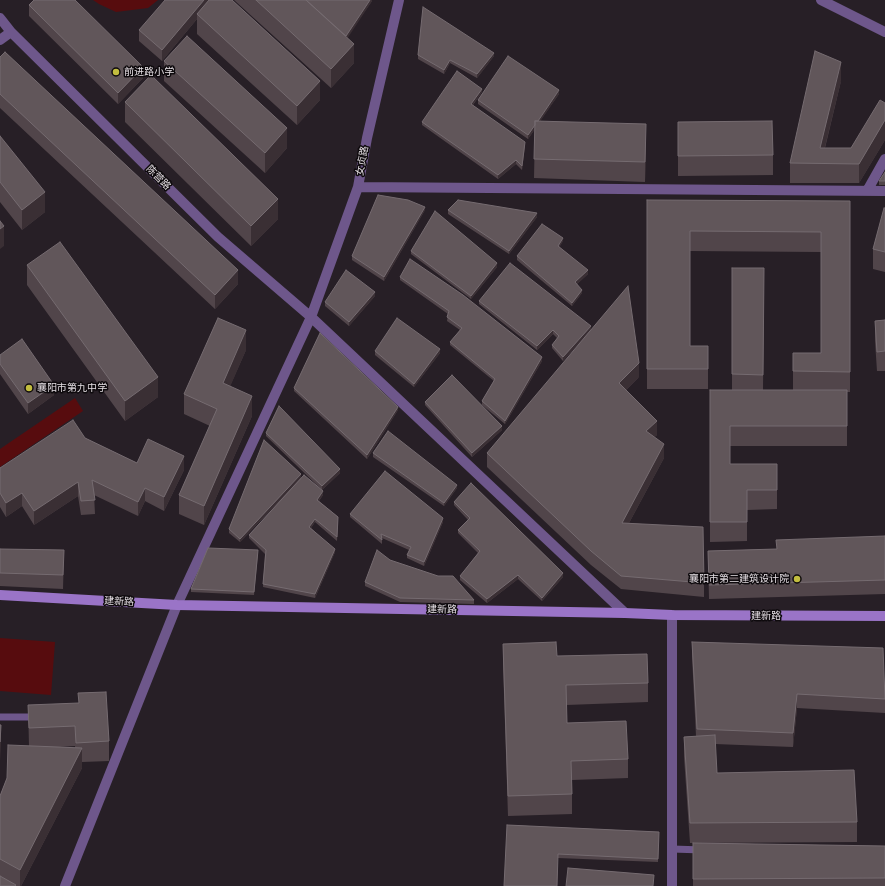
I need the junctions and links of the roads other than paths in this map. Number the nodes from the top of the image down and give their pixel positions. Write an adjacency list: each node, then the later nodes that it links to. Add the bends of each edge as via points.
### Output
1 (399, 0): 8 (street, 女贞路)
2 (821, 0): 5 (street)
3 (0, 18): 4 (street, 陈营路)
4 (11, 32): 6 (street); 11 (street, 陈营路, via 218,237)
5 (885, 32)
6 (0, 40)
7 (885, 159): 9 (street)
8 (358, 187): 9 (street); 11 (street, 女贞路)
9 (867, 191): 10 (street)
10 (885, 191)
11 (312, 317): 13 (street, 女贞路); 14 (street, 陈营路)
12 (0, 595): 13 (street, 建新路)
13 (177, 605): 14 (street, 建新路); 21 (street, 女贞路)
14 (625, 613): 15 (street, 建新路)
15 (672, 615): 16 (street, 建新路); 19 (street)
16 (885, 616)
17 (0, 717): 18 (lane)
18 (46, 717)
19 (672, 849): 20 (lane); 22 (street)
20 (712, 850)
21 (65, 886)
22 (672, 886)

